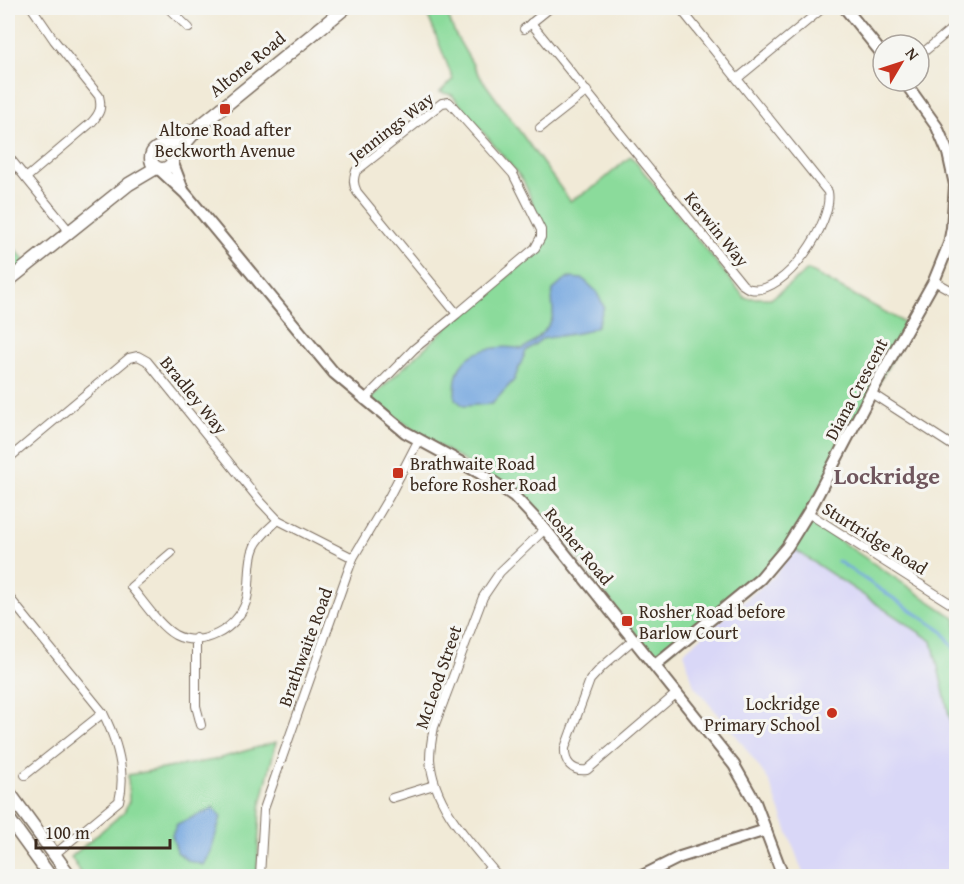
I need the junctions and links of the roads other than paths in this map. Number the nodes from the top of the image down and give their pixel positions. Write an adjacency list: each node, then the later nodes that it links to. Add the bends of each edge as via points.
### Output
1 (32, 8): 24 (street, via 99,96 102,106 92,122)
2 (168, 8): 10 (street)
3 (345, 8): 17 (main road, Altone Road)
4 (550, 8): 8 (street)
5 (680, 8): 14 (street, Kerwin Way)
6 (823, 8): 14 (street)
7 (844, 8): 12 (street)
8 (531, 23): 11 (street); 15 (street, Kerwin Way)
9 (957, 25): 13 (street)
10 (189, 28)
11 (524, 29)
12 (871, 41)
13 (931, 46)
14 (738, 78): 15 (street, Kerwin Way, via 830,198 815,240 803,258 773,283 751,290 742,285)
15 (587, 91): 18 (street)
16 (913, 93): 29 (street, Diana Crescent, via 937,127 955,185 949,244)
17 (201, 126): 19 (main road, Altone Road); 22 (main road, Altone Road)
18 (540, 128)
19 (162, 146): 21 (main road); 22 (main road, via 170,150)
20 (8, 156): 24 (street)
21 (150, 156): 23 (main road); 25 (main road)
22 (173, 159): 23 (main road, via 167,168); 26 (street, Rosher Road)
23 (158, 168): 25 (main road); 26 (street, Rosher Road)
24 (26, 178): 27 (street)
25 (129, 184): 27 (main road)
26 (185, 193): 33 (street, Rosher Road, via 334,373)
27 (70, 232): 28 (main road)
28 (8, 281)
29 (934, 281): 30 (street); 32 (street, Diana Crescent)
30 (957, 293)
31 (457, 314): 31 (street, Jennings Way, via 353,185 356,171 442,102 449,102 513,174 541,230 535,248); 33 (street, Jennings Way, via 414,349)
32 (871, 393): 35 (street); 37 (street, Diana Crescent)
33 (364, 400): 34 (street, Rosher Road)
34 (418, 441): 39 (street, Rosher Road, via 514,495); 41 (street, Brathwaite Road)
35 (957, 448)
36 (8, 459): 38 (street, Bradley Way, via 129,358 138,356 147,361)
37 (808, 513): 43 (street, Sturtridge Road); 46 (street, Diana Crescent, via 787,547 760,579)
38 (278, 520): 41 (street, Bradley Way); 44 (street, via 254,547 246,602 240,615 216,635)
39 (545, 529): 45 (street, Rosher Road); 51 (street, McLeod Street, via 500,572 483,597 434,727 430,760)
40 (171, 553): 44 (street, via 131,587 166,628 175,635)
41 (353, 558): 61 (street, Brathwaite Road, via 264,808)
42 (8, 596): 48 (street)
43 (957, 607)
44 (196, 638): 49 (street, via 196,706)
45 (634, 639): 46 (street, Rosher Road); 47 (street, via 590,680 565,748 569,765 586,770)
46 (655, 665): 47 (street, Rosher Road)
47 (677, 693): 56 (street, Rosher Road, via 734,765)
48 (102, 713): 50 (street); 57 (street, via 112,731 122,771 119,801)
49 (201, 725)
50 (25, 775)
51 (434, 785): 53 (street); 58 (street, McLeod Street, via 451,816)
52 (8, 791): 54 (main road)
53 (392, 798)
54 (21, 809): 55 (street); 57 (main road)
55 (8, 819): 59 (main road)
56 (766, 830): 64 (street, via 680,857); 65 (street, Rosher Road)
57 (55, 854): 60 (main road)
58 (491, 868): 62 (street); 63 (street, McLeod Street)
59 (50, 876)
60 (70, 876)
61 (260, 876)
62 (480, 876)
63 (498, 876)
64 (642, 876)
65 (783, 876)

